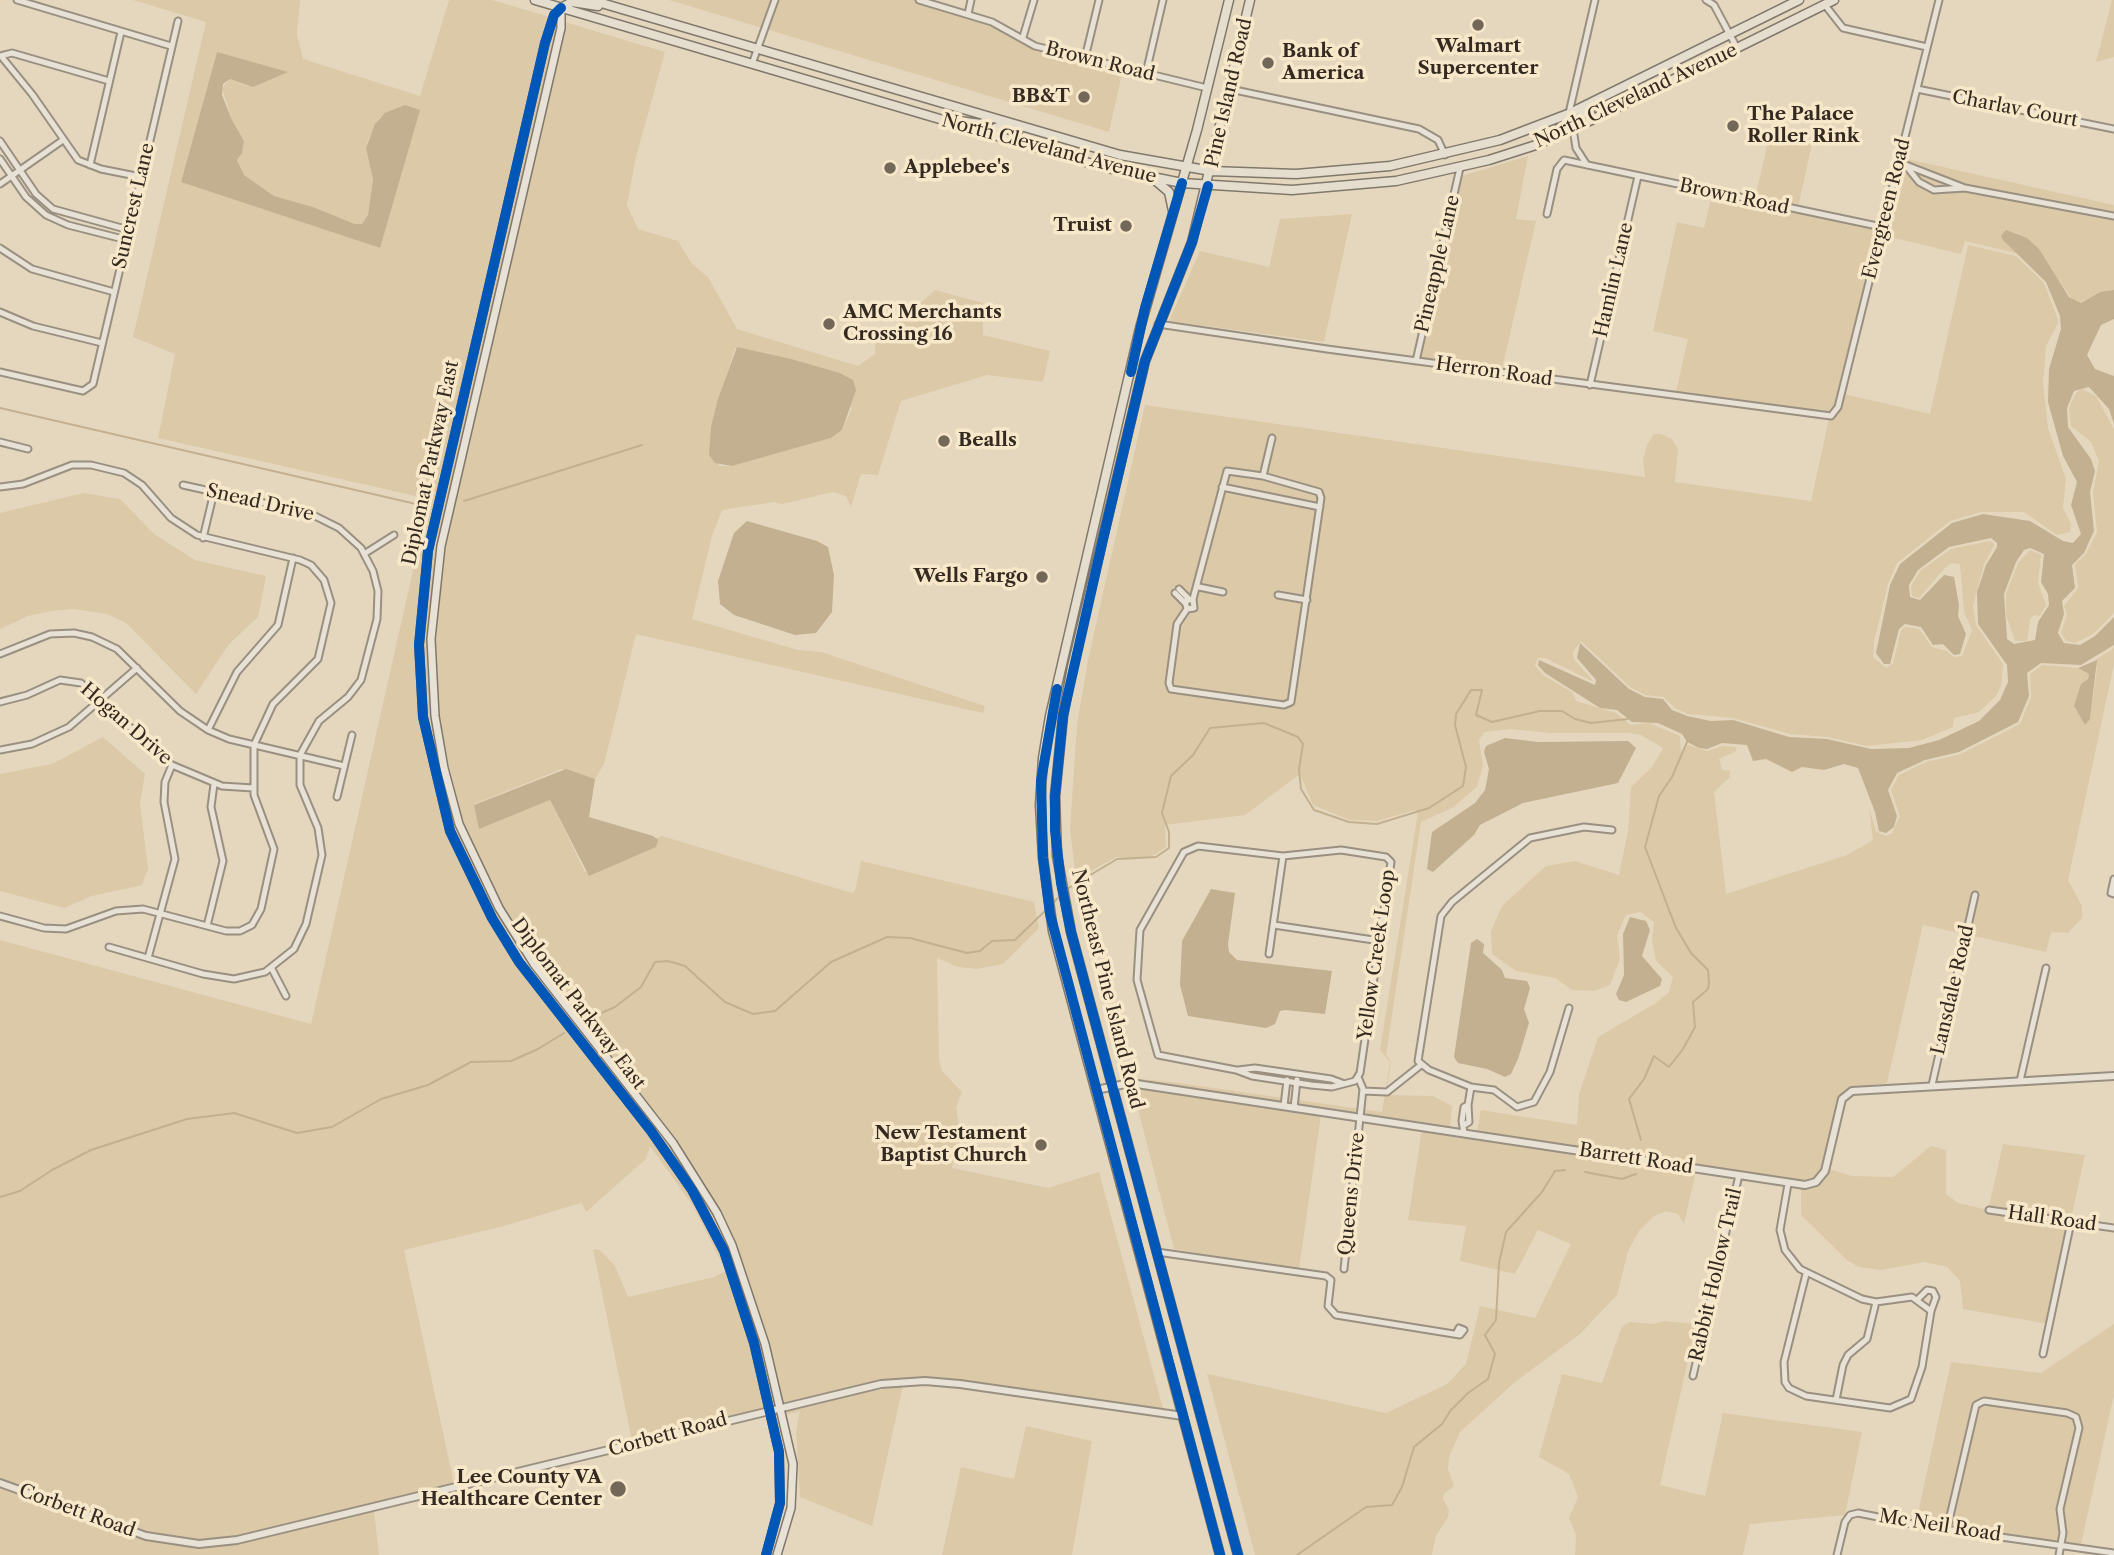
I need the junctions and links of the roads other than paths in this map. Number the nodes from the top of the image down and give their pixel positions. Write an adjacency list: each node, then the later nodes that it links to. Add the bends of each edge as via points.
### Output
1 (17, 0): 22 (street)
2 (535, 0): 17 (main road, North Cleveland Avenue)
3 (591, 0): 19 (main road, North Cleveland Avenue)
4 (775, 0): 28 (street)
5 (919, 0): 20 (street, Brown Road)
6 (971, 0): 20 (street)
7 (1034, 0): 24 (street)
8 (1099, 0): 30 (street)
9 (1163, 0): 32 (street)
10 (1229, 0): 34 (main road, Pine Island Road)
11 (1250, 0): 35 (main road, Pine Island Road)
12 (1595, 0): 38 (street)
13 (1706, 0): 23 (street, via 1714,5)
14 (1799, 0): 23 (main road, North Cleveland Avenue)
15 (1834, 0): 18 (main road, North Cleveland Avenue)
16 (1939, 0): 26 (street, Evergreen Road)
17 (559, 4): 19 (main road); 31 (main road, North Cleveland Avenue); 115 (main road, Diplomat Parkway East, via 561,28 436,577 432,691); 117 (main road, Diplomat Parkway East, via 545,43 423,580 421,704)
18 (1825, 5): 26 (street, via 1843,27); 27 (main road, North Cleveland Avenue)
19 (631, 12): 28 (main road, North Cleveland Avenue)
20 (968, 14): 24 (street, Brown Road)
21 (177, 21): 25 (street, Suncrest Lane)
22 (121, 32): 25 (street); 33 (street)
23 (1730, 34): 27 (street); 37 (main road, North Cleveland Avenue)
24 (1023, 37): 30 (street, Brown Road, via 1035,47)
25 (171, 46): 60 (street, Suncrest Lane)
26 (1927, 47): 36 (street, Evergreen Road)
27 (1737, 48): 42 (main road, North Cleveland Avenue)
28 (757, 49): 31 (street); 40 (main road, North Cleveland Avenue)
29 (0, 56): 33 (street, via 12,53); 45 (street)
30 (1085, 58): 32 (street, Brown Road)
31 (752, 64): 39 (main road, North Cleveland Avenue)
32 (1146, 73): 34 (street, Brown Road)
33 (109, 81): 51 (street)
34 (1207, 88): 54 (main road, Pine Island Road)
35 (1230, 89): 48 (street, via 1419,129 1438,140); 57 (main road, Pine Island Road)
36 (1917, 89): 41 (street, Charlav Court); 50 (street, Evergreen Road)
37 (1602, 97): 38 (main road, North Cleveland Avenue); 42 (main road)
38 (1568, 114): 47 (main road, via 1565,125); 48 (main road, North Cleveland Avenue)
39 (929, 117): 40 (main road, via 981,124); 43 (main road, North Cleveland Avenue)
40 (992, 118): 44 (main road, North Cleveland Avenue)
41 (2114, 129)
42 (1573, 130): 47 (main road, North Cleveland Avenue); 52 (street, via 1576,148)
43 (985, 133): 44 (main road, via 998,127); 61 (main road, North Cleveland Avenue)
44 (1054, 136): 54 (main road, North Cleveland Avenue)
45 (63, 140): 51 (street, via 78,160); 56 (street)
46 (0, 141): 56 (street)
47 (1536, 145): 55 (main road, North Cleveland Avenue)
48 (1445, 155): 57 (main road, North Cleveland Avenue, via 1315,174)
49 (0, 159): 58 (street)
50 (1898, 162): 53 (street); 69 (street, Evergreen Road)
51 (90, 165): 60 (street)
52 (1587, 165): 59 (street, Brown Road); 67 (street, Brown Road, via 1560,163)
53 (1907, 167): 65 (street); 65 (street, via 1934,190)
54 (1186, 168): 57 (main road, North Cleveland Avenue); 62 (main road, Pine Island Road)
55 (1460, 168): 64 (main road, North Cleveland Avenue, via 1334,188); 77 (street, Pineapple Lane)
56 (20, 170): 58 (street); 70 (street, via 53,209)
57 (1211, 171): 64 (main road, Pine Island Road)
58 (12, 175): 63 (street); 71 (street, via 32,204 53,219)
59 (1638, 176): 69 (street, Brown Road); 79 (street, Hamlin Lane)
60 (141, 177): 70 (street, Suncrest Lane)
61 (1150, 177): 62 (main road, North Cleveland Avenue); 66 (main road, via 1169,192)
62 (1182, 183): 64 (main road, North Cleveland Avenue); 66 (main road, Northeast Pine Island Road)
63 (0, 184)
64 (1208, 186): 75 (main road, Northeast Pine Island Road, via 1192,242)
65 (1965, 188): 68 (street)
66 (1173, 214): 100 (main road, Northeast Pine Island Road, via 1140,328)
67 (1547, 214)
68 (2114, 216)
69 (1882, 227): 80 (street, Evergreen Road, via 1838,407)
70 (129, 230): 71 (street, Suncrest Lane)
71 (127, 240): 73 (street, Suncrest Lane)
72 (0, 248): 73 (street, via 41,273)
73 (114, 292): 76 (street, Suncrest Lane)
74 (0, 312): 76 (street, via 33,326)
75 (1158, 324): 77 (street, Herron Road); 105 (main road, Northeast Pine Island Road, via 1145,361)
76 (102, 343): 78 (street, Suncrest Lane, via 89,390)
77 (1416, 361): 79 (street, Herron Road)
78 (0, 373)
79 (1590, 385): 80 (street, Herron Road)
80 (1831, 415)
81 (1272, 438): 84 (street)
82 (0, 442): 83 (street)
83 (28, 449)
84 (1263, 476): 87 (street, via 1229,470); 89 (street, via 1315,489 1321,494)
85 (183, 485): 88 (street, Snead Drive)
86 (0, 486): 91 (street, via 23,484 72,465 111,469 137,480 171,518)
87 (1222, 487): 89 (street); 94 (street)
88 (214, 492): 91 (street); 92 (street, Snead Drive, via 321,517 345,532)
89 (1320, 507): 98 (street)
90 (394, 536): 92 (street)
91 (203, 538): 93 (street)
92 (364, 554): 110 (street, Snead Drive, via 379,597 365,668 353,693 312,731)
93 (293, 558): 106 (street, via 278,625 237,672); 108 (street, via 311,565 324,580 331,603 328,624 318,659 277,698)
94 (1199, 587): 96 (street); 99 (street)
95 (1177, 591): 99 (street)
96 (1223, 592)
97 (1278, 595): 98 (street)
98 (1307, 600): 99 (street, via 1293,699 1287,705 1171,689 1177,624)
99 (1189, 602)
100 (1073, 624): 105 (main road, via 1077,639); 154 (main road, Northeast Pine Island Road, via 1042,770 1042,843 1050,914)
101 (0, 654): 102 (street, via 43,636 74,633 112,646)
102 (137, 668): 103 (street); 106 (street, via 180,711)
103 (103, 700): 104 (street, Hogan Drive, via 87,686 69,680); 109 (street, via 63,731); 111 (street, Hogan Drive)
104 (0, 702)
105 (1065, 703): 150 (main road, Northeast Pine Island Road, via 1055,796 1061,883)
106 (208, 730): 108 (street)
107 (352, 735): 112 (street)
108 (254, 745): 110 (street); 114 (street)
109 (0, 750)
110 (300, 755): 112 (street); 134 (street, via 300,785 320,834 321,862 304,931 294,949)
111 (172, 765): 113 (street, Hogan Drive); 123 (street, via 163,802 175,859)
112 (344, 766): 116 (street)
113 (214, 784): 114 (street, Hogan Drive); 126 (street, via 211,807 223,860)
114 (253, 789): 126 (street, via 274,849 260,915 240,931)
115 (450, 796): 117 (main road); 127 (main road, Diplomat Parkway East, via 477,867)
116 (338, 797)
117 (440, 798): 128 (main road, Diplomat Parkway East, via 458,852)
118 (1612, 830): 137 (street, via 1584,827 1531,838 1445,909 1437,932 1418,1056)
119 (1283, 856): 125 (street); 129 (street, Yellow Creek Loop, via 1341,850 1389,858 1392,865); 138 (street, Yellow Creek Loop, via 1209,846 1184,852 1140,930 1138,988 1158,1055)
120 (2114, 879): 121 (street)
121 (2112, 893)
122 (1975, 895): 151 (street, Lansdale Road)
123 (161, 913): 124 (street, via 116,911 79,927 58,930); 126 (street); 132 (street)
124 (0, 916)
125 (1274, 925): 129 (street); 131 (street)
126 (207, 926)
127 (513, 933): 128 (main road); 159 (main road, Diplomat Parkway East)
128 (505, 939): 161 (main road, Diplomat Parkway East)
129 (1380, 941): 145 (street, Yellow Creek Loop)
130 (109, 947): 132 (street)
131 (1269, 954)
132 (148, 958): 134 (street, via 227,979 253,977)
133 (2046, 968): 147 (street)
134 (272, 969): 135 (street)
135 (286, 996)
136 (1569, 1007): 153 (street, via 1550,1073 1534,1102 1517,1107 1493,1090)
137 (1421, 1065): 153 (street); 155 (street, via 1387,1092)
138 (1236, 1070): 139 (street); 143 (street)
139 (1263, 1070): 140 (street); 143 (street)
140 (1288, 1073): 141 (street); 146 (street)
141 (1297, 1075): 144 (street); 148 (street)
142 (2114, 1076): 147 (street, Barrett Road)
143 (1262, 1077): 146 (street)
144 (1322, 1077): 149 (street); 152 (street)
145 (1358, 1077): 149 (street); 155 (street)
146 (1287, 1081): 148 (street); 156 (street)
147 (2020, 1081): 151 (street, Barrett Road)
148 (1296, 1082): 152 (street); 157 (street)
149 (1342, 1083): 152 (street)
150 (1112, 1085): 154 (street, Barrett Road); 156 (street, Barrett Road, via 1130,1083); 167 (main road, Northeast Pine Island Road)
151 (1932, 1085): 163 (street, Barrett Road, via 1845,1095 1822,1177 1811,1185)
152 (1321, 1086)
153 (1471, 1087): 160 (street, via 1469,1122)
154 (1096, 1090): 181 (main road, Northeast Pine Island Road)
155 (1363, 1091): 158 (street, Queens Drive)
156 (1283, 1106): 157 (street, Barrett Road)
157 (1294, 1108): 158 (street, Barrett Road)
158 (1361, 1118): 160 (street, Barrett Road); 170 (street, Queens Drive)
159 (662, 1129): 161 (main road); 168 (main road, Diplomat Parkway East, via 717,1213)
160 (1464, 1129): 162 (street, Barrett Road)
161 (654, 1135): 169 (main road, Diplomat Parkway East, via 704,1212)
162 (1739, 1175): 163 (street, Barrett Road); 177 (street, Rabbit Hollow Trail)
163 (1788, 1184): 171 (street, via 1780,1223 1782,1241 1790,1258)
164 (1989, 1210): 165 (street, Hall Road)
165 (2071, 1222): 166 (street, Hall Road); 176 (street)
166 (2114, 1227)
167 (1157, 1252): 175 (street, via 1326,1276 1331,1280 1328,1306 1336,1315); 189 (main road, Northeast Pine Island Road)
168 (738, 1262): 169 (main road); 179 (main road, Diplomat Parkway East)
169 (729, 1265): 180 (main road, Diplomat Parkway East)
170 (1344, 1269)
171 (1806, 1274): 173 (street); 178 (street, via 1784,1362 1784,1382 1797,1393)
172 (1917, 1299): 173 (street); 174 (street); 174 (street, via 1927,1290 1933,1292 1936,1297)
173 (1876, 1302): 178 (street, via 1867,1339 1843,1365)
174 (1931, 1311): 178 (street, via 1923,1367 1910,1399 1890,1408)
175 (1457, 1332)
176 (2043, 1354)
177 (1693, 1376)
178 (1836, 1400)
179 (781, 1407): 180 (street, Corbett Road); 181 (street, Corbett Road, via 873,1385 925,1381); 187 (main road, Diplomat Parkway East, via 793,1464 793,1490 788,1526)
180 (769, 1409): 182 (street, Corbett Road, via 216,1543 157,1539); 186 (main road, Diplomat Parkway East, via 781,1483 777,1523)
181 (1183, 1416): 188 (main road, Northeast Pine Island Road)
182 (0, 1483)
183 (1947, 1529): 184 (street, Mc Neil Road); 184 (street, via 1973,1411 1980,1402 1998,1403 2067,1413 2079,1422 2060,1509); 190 (street, Mc Neil Road, via 1858,1513 1845,1522)
184 (2061, 1545): 185 (street, Mc Neil Road); 191 (street)
185 (2114, 1553)
186 (766, 1555)
187 (777, 1555)
188 (1220, 1555)
189 (1238, 1555)
190 (1837, 1555)
191 (2059, 1555)

